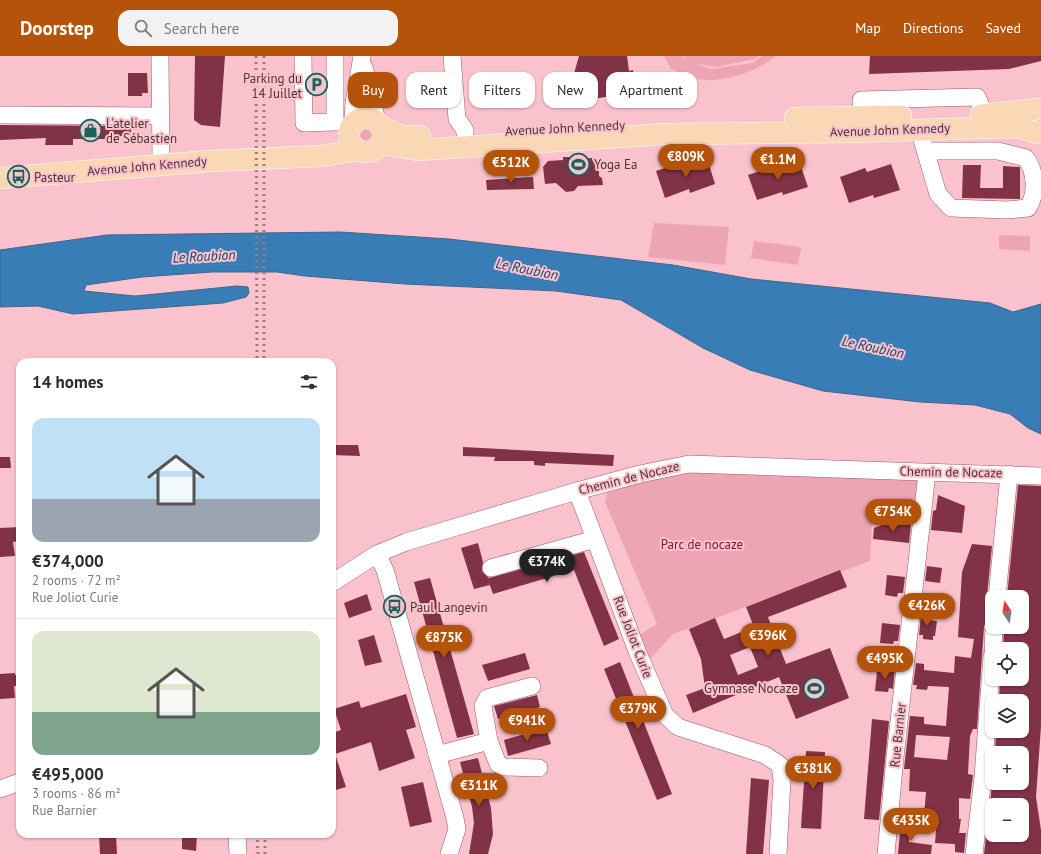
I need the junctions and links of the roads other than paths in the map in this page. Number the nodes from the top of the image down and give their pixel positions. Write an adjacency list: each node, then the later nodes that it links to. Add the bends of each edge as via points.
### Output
1 (160, 56): 8 (street)
2 (303, 56): 3 (street, via 304,123 335,122)
3 (335, 56)
4 (362, 56): 10 (street); 13 (street, via 354,103)
5 (452, 56): 11 (street, via 457,120)
6 (1039, 107): 11 (main road, Avenue John Kennedy, via 985,114 665,122); 12 (main road, via 1036,118)
7 (0, 115): 8 (street)
8 (160, 116): 15 (street)
9 (919, 129): 10 (main road, Avenue John Kennedy, via 665,134 418,150); 12 (main road, Avenue John Kennedy, via 1016,127); 14 (street)
10 (380, 131): 11 (main road, Avenue John Kennedy, via 403,136 431,137); 13 (main road, via 365,118); 13 (main road, via 373,151 368,152)
11 (465, 134)
12 (1040, 134)
13 (353, 135): 15 (main road, Avenue John Kennedy, via 294,156)
14 (927, 150): 14 (street, via 938,194 951,208 1028,208 1033,199 1033,168 1026,158 998,151)
15 (161, 164): 16 (main road, Avenue John Kennedy)
16 (0, 178)
17 (927, 473): 18 (street, Chemin de Nocaze); 20 (street, Chemin de Nocaze, via 689,464); 37 (street, Rue Barnier)
18 (1009, 474): 19 (street, Chemin de Nocaze); 25 (street)
19 (1041, 476)
20 (577, 491): 21 (street, Rue Joliot Curie); 22 (street, Chemin de Nocaze, via 406,542)
21 (595, 539): 23 (street); 36 (street, Rue Joliot Curie, via 637,651 661,707 670,721 678,727 765,755 780,765 782,780)
22 (377, 554): 24 (street, Chemin de Nocaze); 29 (street, via 384,570)
23 (491, 568)
24 (336, 580)
25 (998, 590)
26 (532, 686): 28 (street, via 487,698 483,706)
27 (990, 686): 38 (street)
28 (489, 741): 29 (street); 30 (street, via 498,764 504,767)
29 (437, 755): 35 (street, via 457,829)
30 (539, 768)
31 (16, 783): 32 (street)
32 (0, 789)
33 (238, 838): 34 (street)
34 (238, 854)
35 (449, 854)
36 (778, 854)
37 (886, 854)
38 (974, 854)

